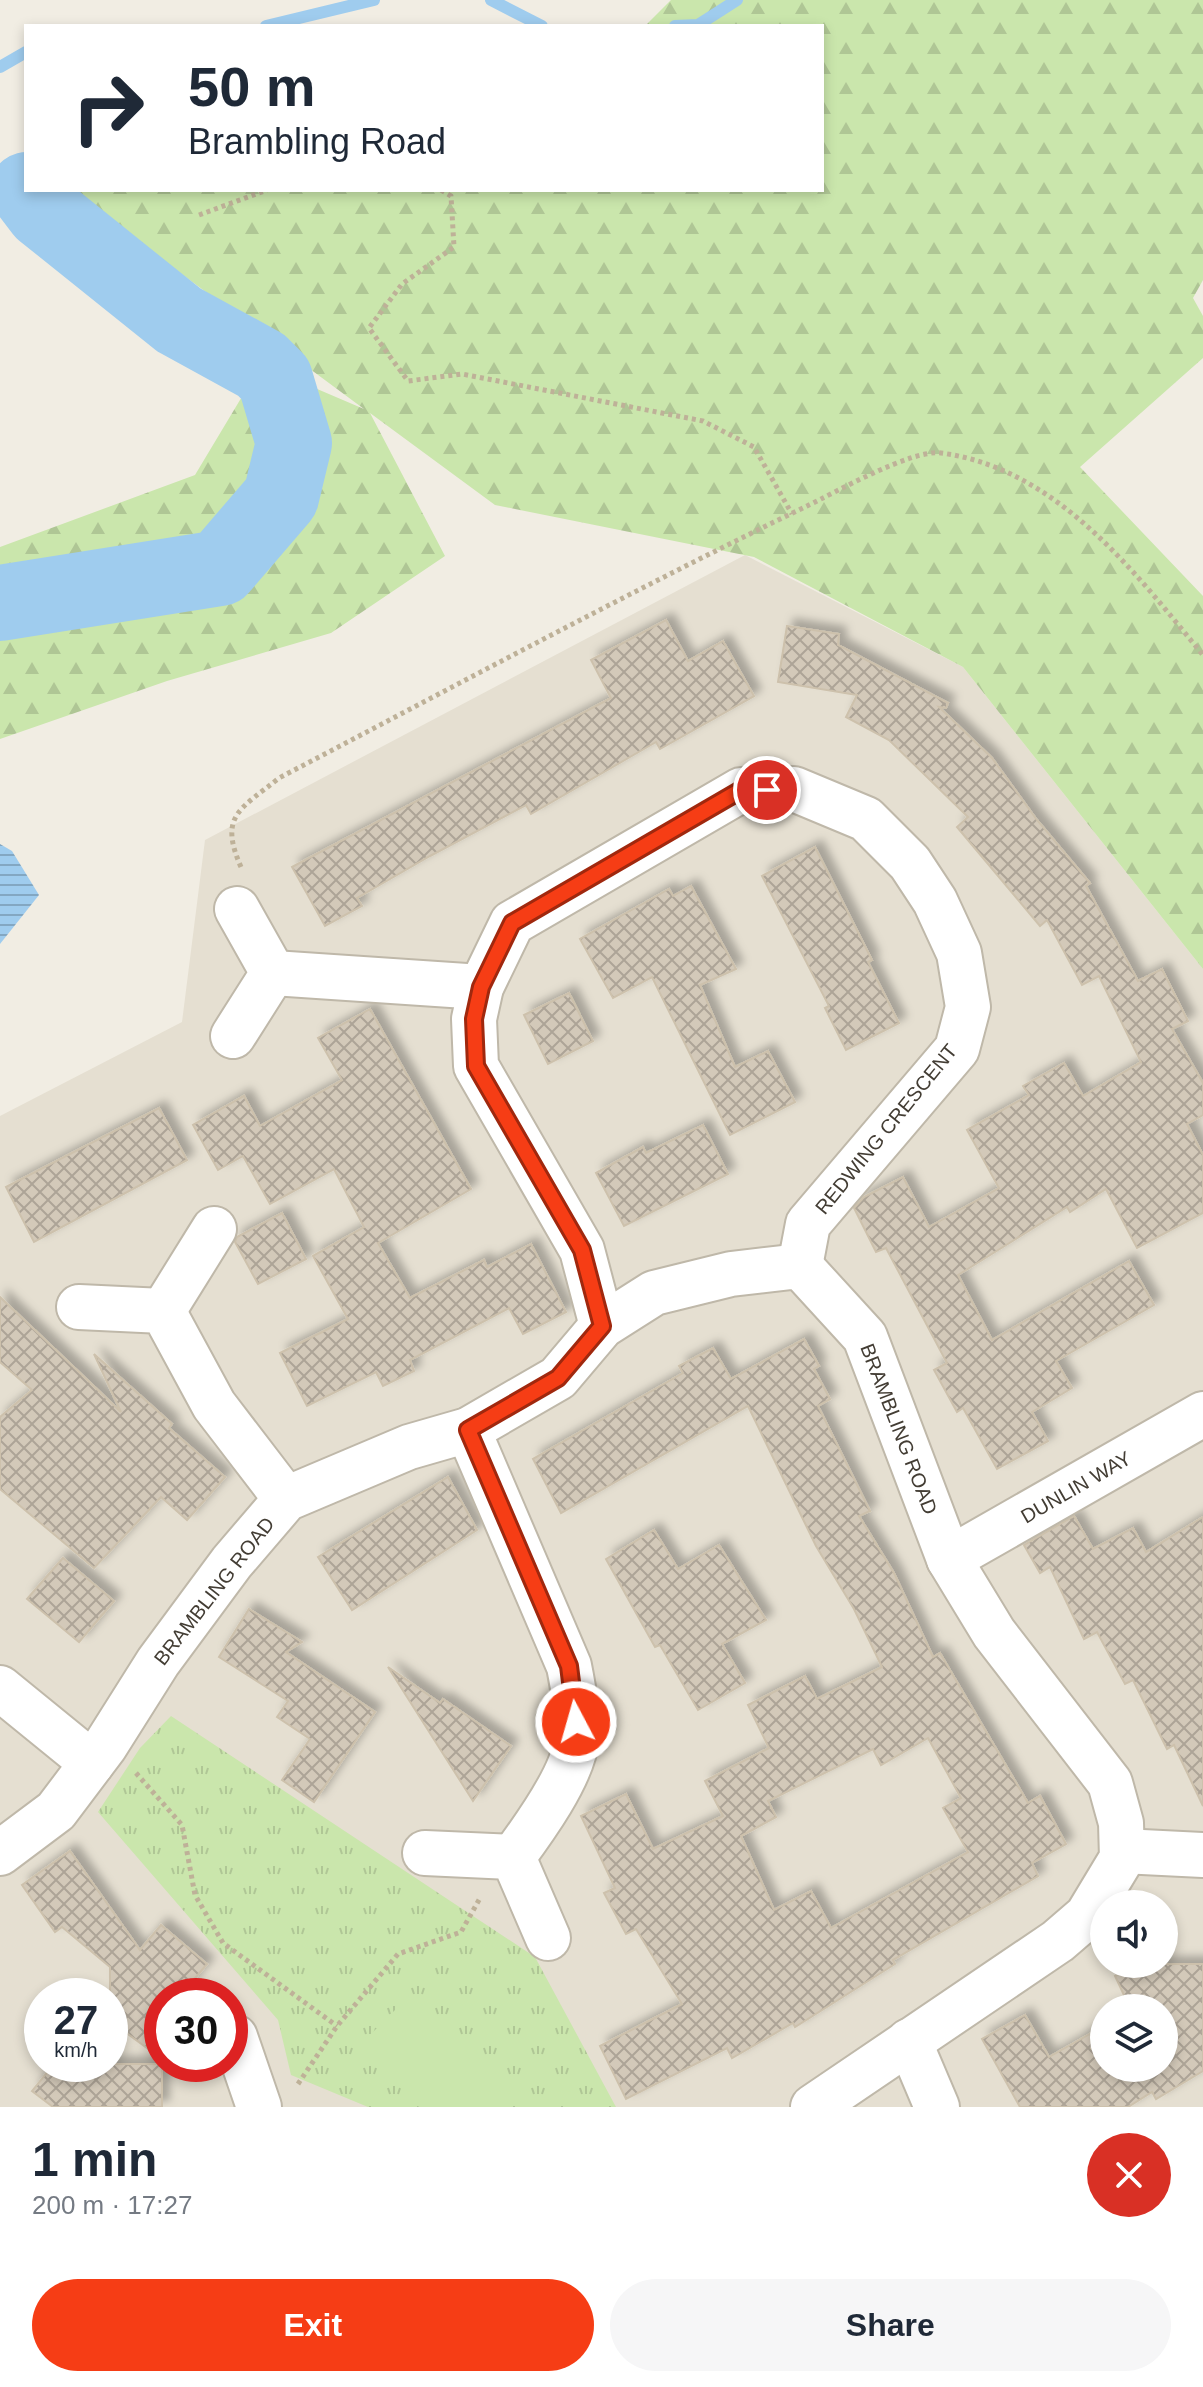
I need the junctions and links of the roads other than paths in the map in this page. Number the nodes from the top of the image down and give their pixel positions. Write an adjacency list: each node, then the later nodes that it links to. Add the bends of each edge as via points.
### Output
1 (237, 909): 2 (street)
2 (273, 973): 3 (street); 4 (street)
3 (481, 987): 6 (street, REDWING CRESCENT, via 512,923 741,790 794,789 866,819 910,863 935,901 959,953 968,1007 957,1049 808,1224); 9 (street, REDWING CRESCENT, via 474,1019 476,1066 582,1250)
4 (233, 1036)
5 (214, 1229): 8 (street)
6 (800, 1266): 9 (street, BRAMBLING ROAD, via 731,1274 654,1293); 13 (street, BRAMBLING ROAD, via 865,1337)
7 (79, 1307): 8 (street)
8 (163, 1311): 12 (street, via 214,1405)
9 (602, 1326): 11 (street, BRAMBLING ROAD, via 558,1378)
10 (1203, 1414): 13 (street, DUNLIN WAY)
11 (468, 1430): 12 (street, BRAMBLING ROAD, via 409,1447); 20 (street, via 569,1666 576,1700 576,1745 546,1812)
12 (286, 1499): 15 (street, BRAMBLING ROAD, via 158,1662)
13 (949, 1559): 16 (street, BRAMBLING ROAD, via 994,1633 1110,1783)
14 (0, 1688): 15 (street)
15 (98, 1755): 17 (street, BRAMBLING ROAD, via 56,1811)
16 (1122, 1851): 19 (street); 22 (street, via 1087,1916)
17 (0, 1853)
18 (425, 1853): 20 (street)
19 (1203, 1855)
20 (513, 1857): 21 (street)
21 (548, 1938)
22 (909, 2041): 25 (street); 26 (street)
23 (248, 2058): 24 (street)
24 (275, 2101)
25 (813, 2107)
26 (937, 2107)

